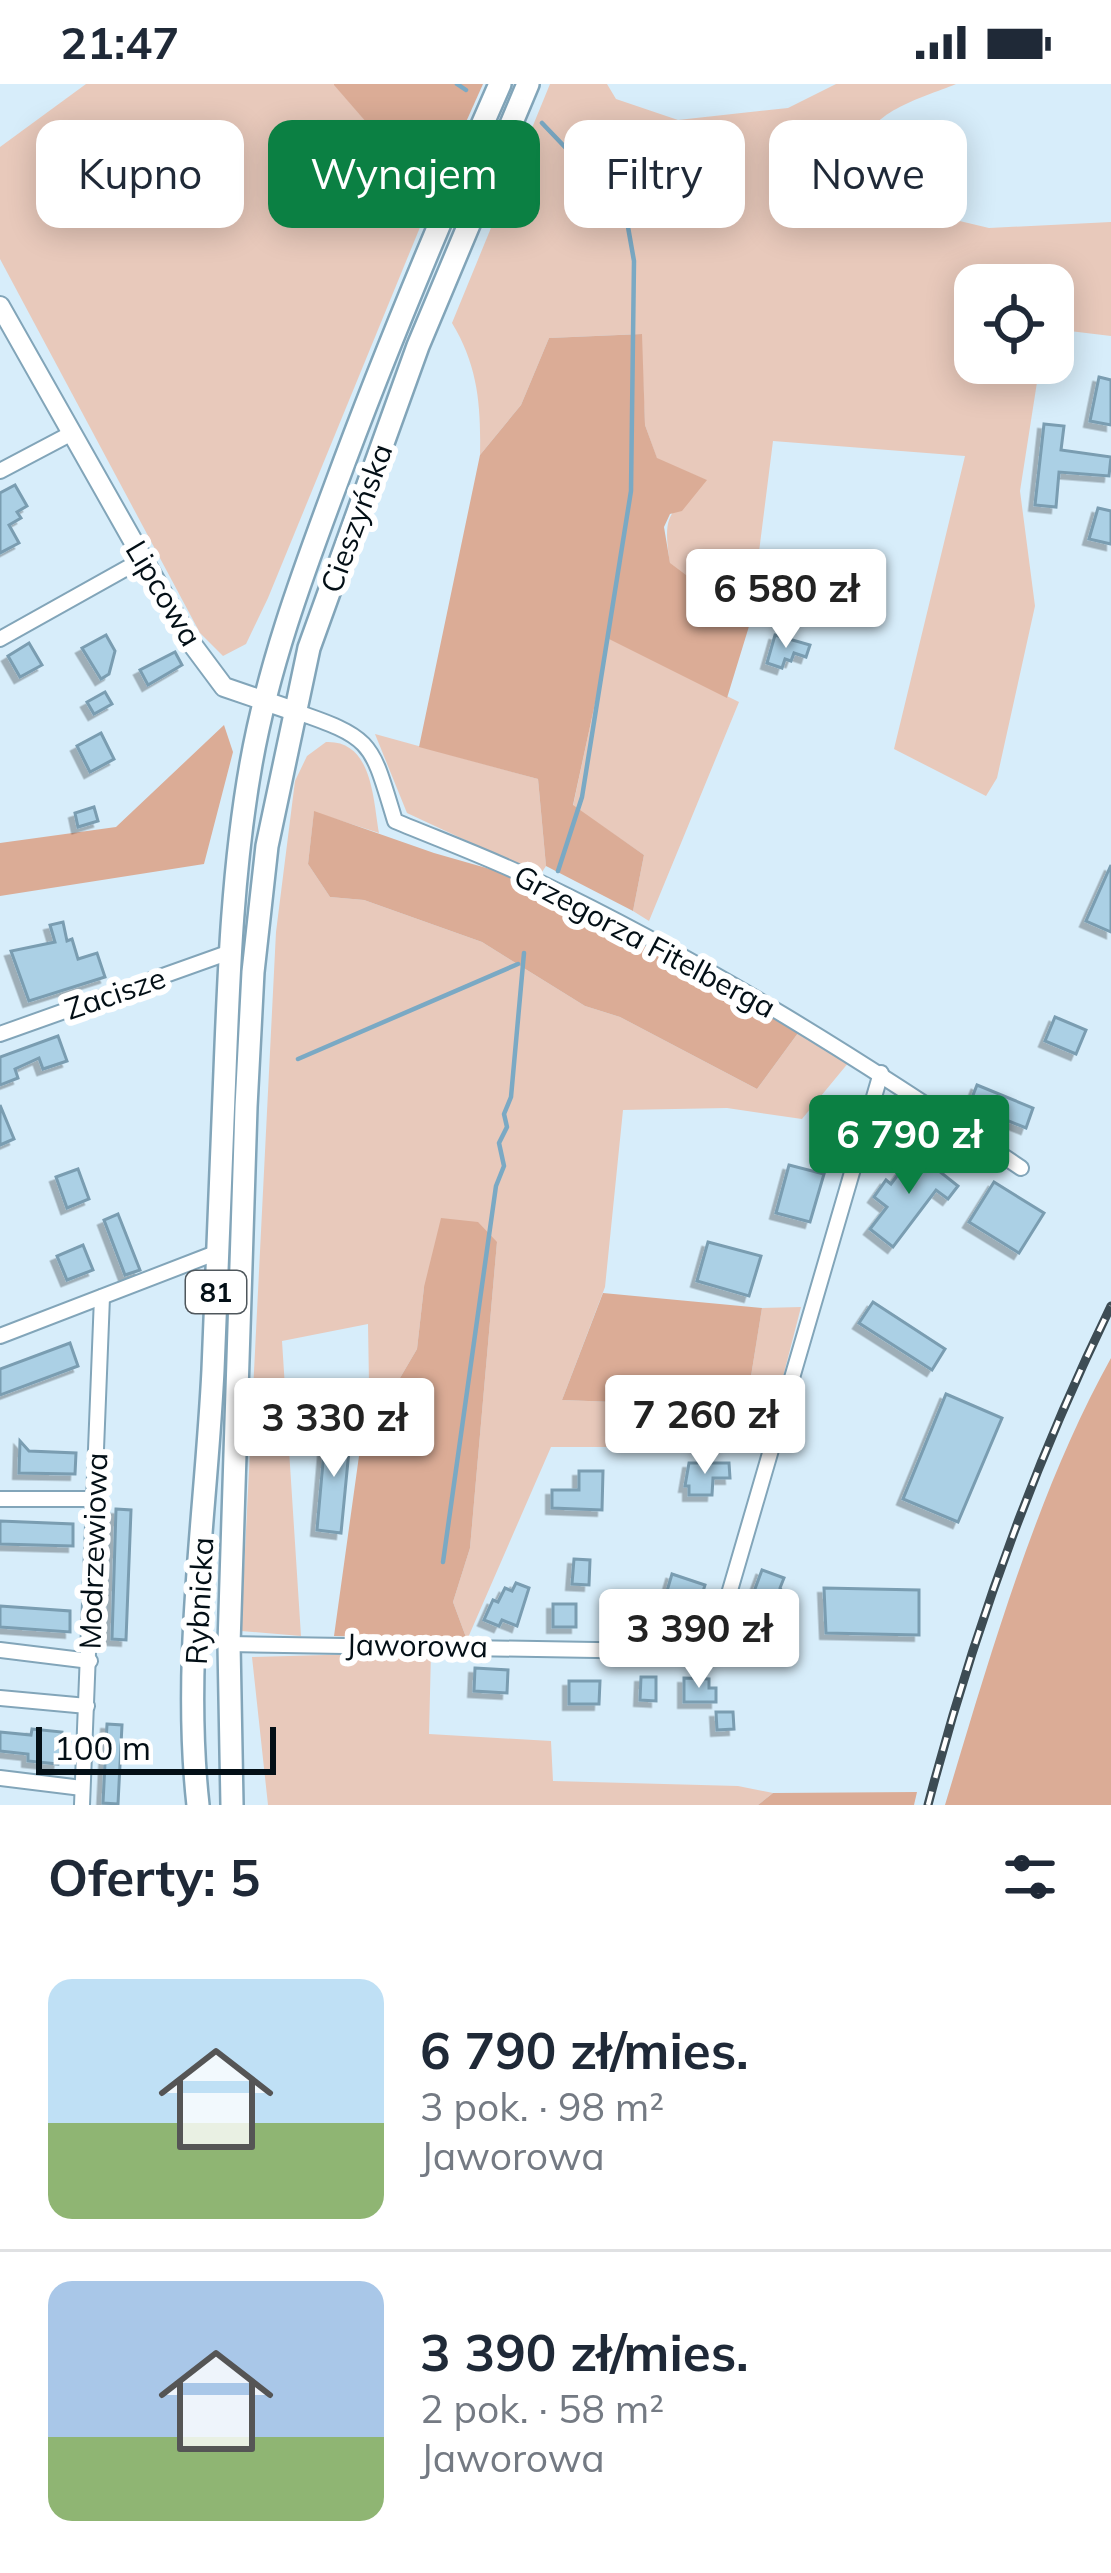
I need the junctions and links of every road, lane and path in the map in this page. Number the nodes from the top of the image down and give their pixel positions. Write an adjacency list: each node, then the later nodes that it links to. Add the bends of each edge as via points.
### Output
1 (500, 84): 8 (main road, Cieszyńska / 81, via 359,422)
2 (528, 84): 9 (main road, Cieszyńska / 81, via 396,406)
3 (0, 306): 4 (street, Lipcowa)
4 (72, 433): 5 (street); 6 (street, Lipcowa)
5 (0, 471)
6 (143, 559): 7 (street); 8 (street, Lipcowa, via 224,687)
7 (0, 639)
8 (264, 702): 9 (street, Lipcowa); 10 (main road, Cieszyńska / 81, via 238,852)
9 (294, 711): 11 (main road, Cieszyńska / 81, via 263,866); 13 (street, Grzegorza Fitelberga, via 347,729 376,756 395,821 538,882)
10 (230, 959): 12 (street, Zacisze); 15 (main road, Rybnicka / 81)
11 (253, 972): 20 (main road, Rybnicka / 81)
12 (0, 1034)
13 (881, 1073): 14 (street, Grzegorza Fitelberga); 20 (street, Jaworowa, via 712,1652)
14 (1021, 1168)
15 (218, 1252): 16 (street); 28 (main road, Rybnicka / 81, via 196,1639)
16 (102, 1297): 17 (street); 19 (street, Modrzewiowa)
17 (0, 1336)
18 (0, 1499): 19 (street)
19 (94, 1499): 22 (street, Modrzewiowa)
20 (229, 1644): 29 (main road, Rybnicka / 81)
21 (0, 1650): 22 (street)
22 (90, 1661): 24 (street, Modrzewiowa)
23 (0, 1697): 24 (street)
24 (87, 1706): 26 (street, Modrzewiowa)
25 (0, 1778): 26 (street)
26 (82, 1788): 27 (street, Modrzewiowa)
27 (82, 1805)
28 (198, 1805)
29 (232, 1805)

